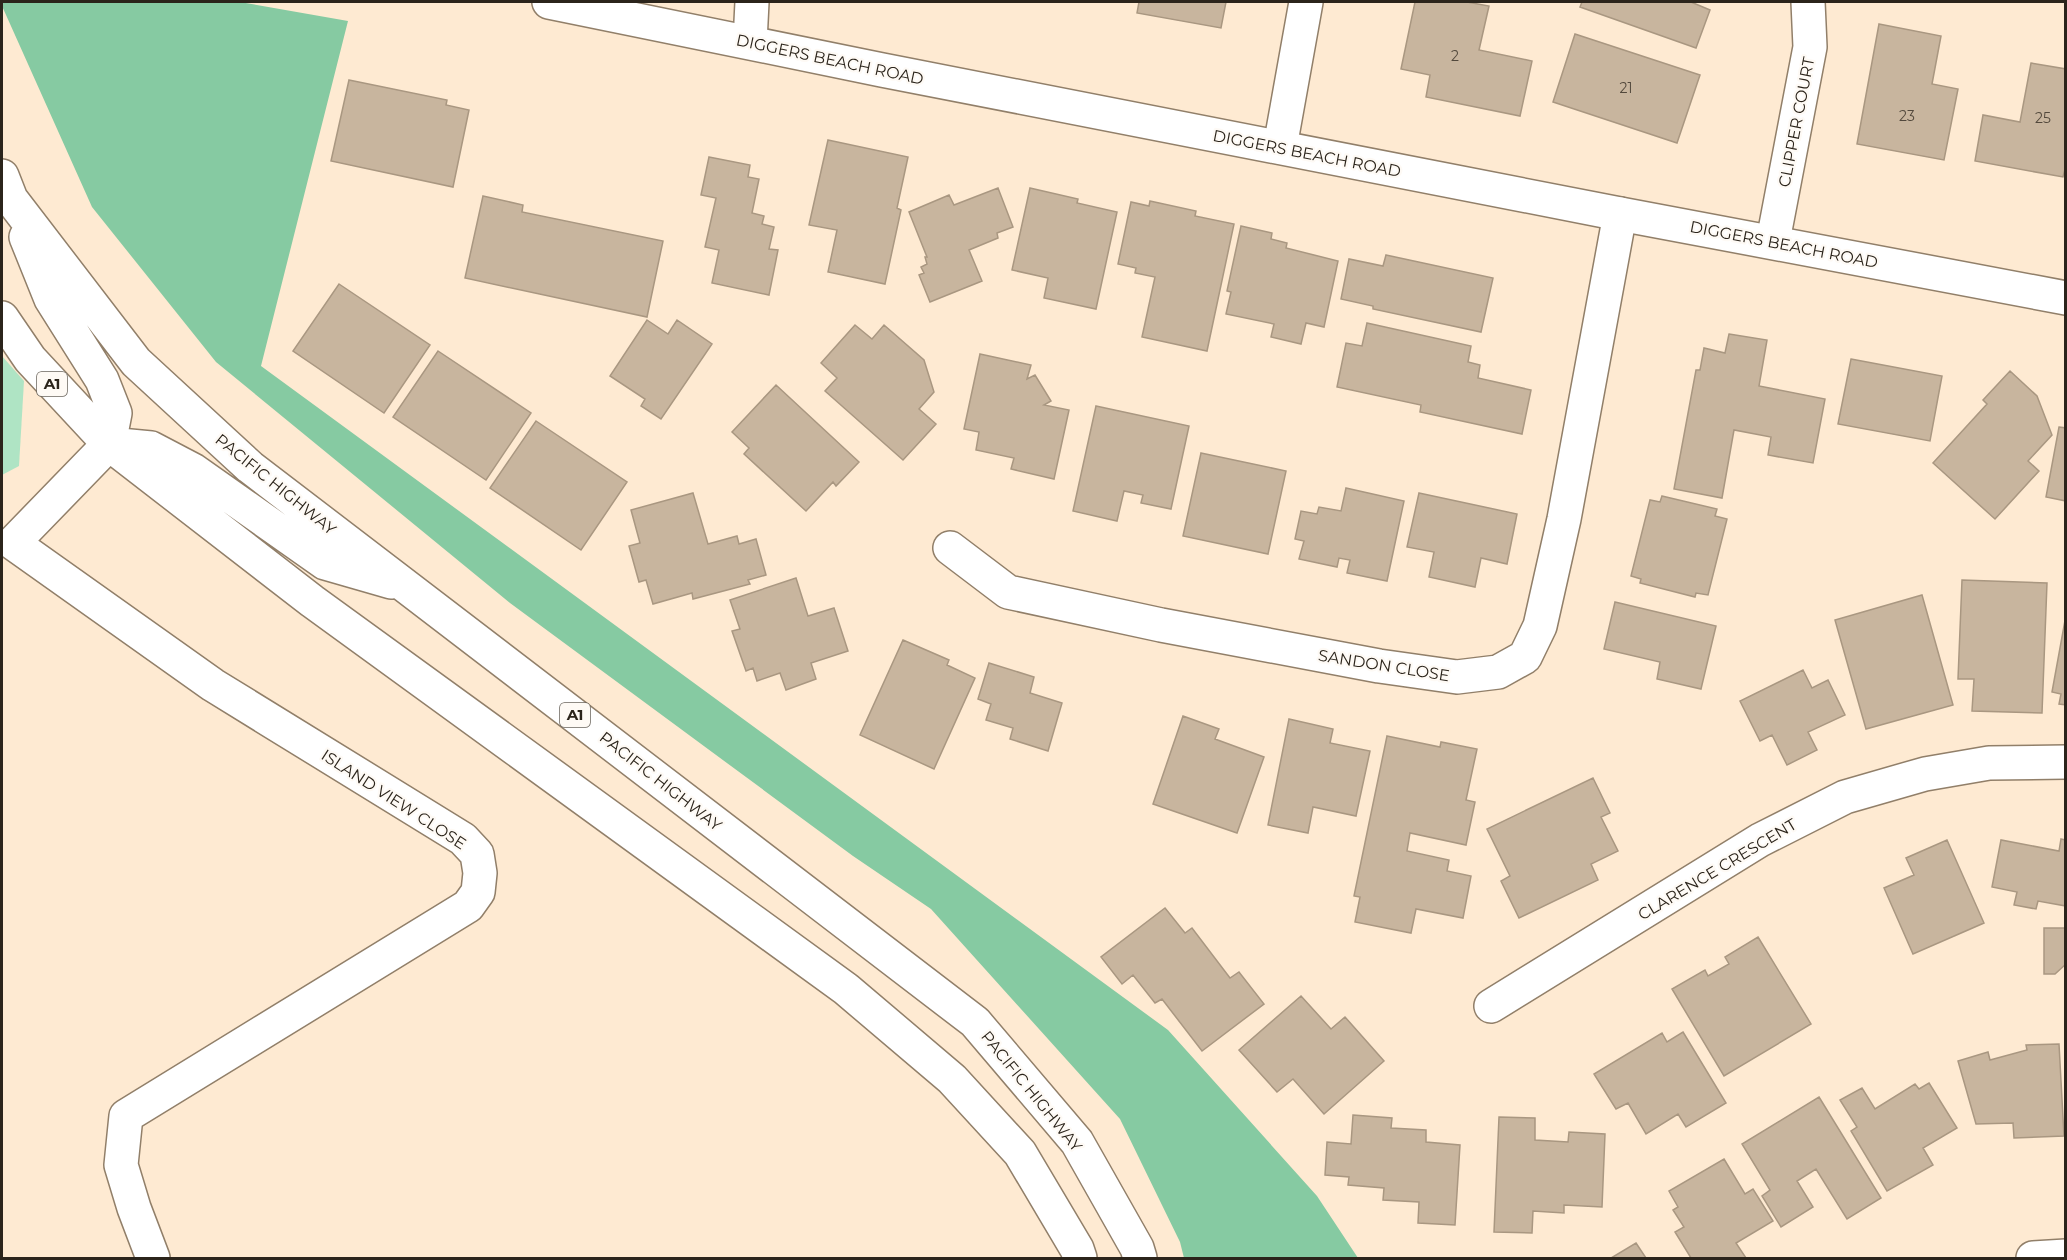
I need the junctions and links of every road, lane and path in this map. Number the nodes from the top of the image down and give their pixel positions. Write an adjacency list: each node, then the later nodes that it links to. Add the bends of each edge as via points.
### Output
1 (549, 2): 5 (main road, DIGGERS BEACH ROAD)
2 (752, 2): 5 (main road)
3 (1306, 2): 6 (main road)
4 (1808, 2): 9 (main road, CLIPPER COURT, via 1810,47)
5 (750, 42): 6 (main road, DIGGERS BEACH ROAD)
6 (1280, 147): 8 (main road, DIGGERS BEACH ROAD)
7 (6, 188): 12 (main road, via 51,298 102,380 115,413); 14 (main road, PACIFIC HIGHWAY / A1, via 136,362 250,467)
8 (1620, 214): 9 (main road, DIGGERS BEACH ROAD); 13 (main road, SANDON CLOSE, via 1564,519 1540,626 1525,657 1498,672 1457,677 1379,666 1008,592)
9 (1773, 241): 10 (main road, DIGGERS BEACH ROAD)
10 (2066, 298)
11 (2, 318): 12 (main road, A1, via 30,359)
12 (110, 444): 14 (main road, via 151,447 193,470 325,563); 18 (main road, ISLAND VIEW CLOSE, via 13,543 213,685 463,839 477,854 480,873 478,892 468,906 126,1116 121,1165); 19 (main road, A1, via 312,601 846,989 952,1079 1020,1153)
13 (950, 548)
14 (410, 588): 20 (main road, PACIFIC HIGHWAY / A1, via 975,1022 1077,1142)
15 (2066, 762): 16 (main road, CLARENCE CRESCENT, via 1989,763 1925,774 1845,797 1760,840)
16 (1491, 1006)
17 (2066, 1256): 21 (main road)
18 (153, 1258)
19 (1080, 1258)
20 (1140, 1258)
21 (2033, 1258)

